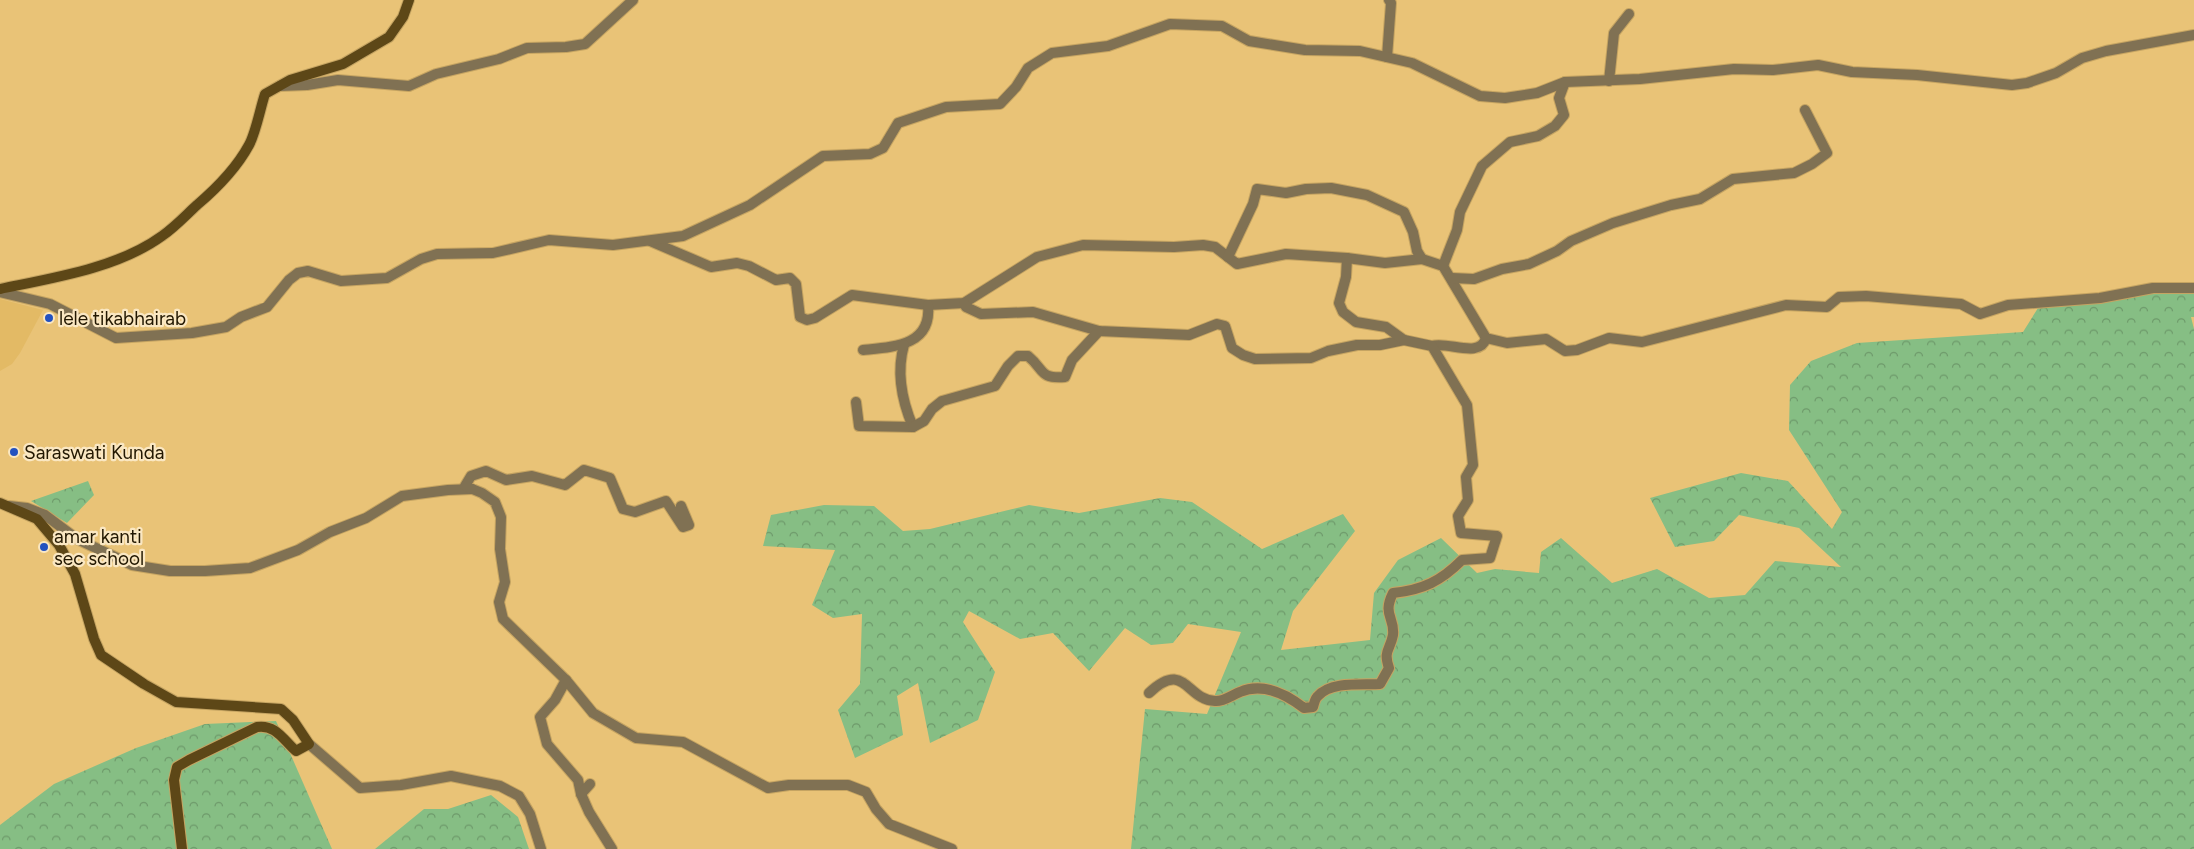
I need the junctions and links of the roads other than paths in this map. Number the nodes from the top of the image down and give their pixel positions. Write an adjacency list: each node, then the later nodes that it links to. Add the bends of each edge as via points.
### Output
1 (409, 0): 9 (street, via 403,17 388,37 343,64)
2 (632, 0): 9 (street, via 585,44 527,48 499,59 436,74 409,86 338,80)
3 (1389, 0): 6 (street)
4 (1629, 14): 7 (street, via 1614,33)
5 (2194, 34): 7 (street, via 2106,51 2082,58 2056,73 2012,85 1852,72 1818,65)
6 (1387, 58): 8 (street, via 1412,63 1480,96 1505,98 1537,93); 11 (street, via 1360,52 1305,50 1249,41 1222,26 1170,24 1108,46 1052,53 1028,68 1000,104 946,107 898,123 883,148 870,154 823,156 750,205 683,236)
7 (1608, 81): 8 (street)
8 (1565, 82): 15 (street, via 1559,98 1564,115 1555,126 1538,136 1510,142 1482,166 1460,212 1457,230)
9 (280, 86): 18 (street, via 265,94 250,143 229,174 163,235 91,268)
10 (1805, 110): 16 (street, via 1828,153 1794,173 1733,179 1700,200 1671,205 1612,224 1529,264 1474,279)
11 (649, 241): 18 (street, via 613,245 549,240 493,253 436,254 387,278 341,281 308,271 298,273 267,307 226,327 192,333 116,338 50,304); 20 (street, via 711,267 737,263 776,280 790,278 796,284 800,318 807,320 852,295)
12 (1228, 257): 13 (street, via 1237,264 1286,254); 14 (street, via 1258,189 1286,193 1331,188 1367,195 1404,212); 19 (street, via 1215,247 1204,245 1083,245 1038,257)
13 (1347, 258): 14 (street, via 1385,263); 23 (street, via 1346,278 1339,303 1343,312 1356,322 1386,327)
14 (1422, 259): 15 (street)
15 (1443, 266): 16 (street)
16 (1452, 278): 22 (street)
17 (2194, 288): 22 (street, via 2153,288 2100,298 2008,305 1980,314 1961,304 1866,296 1839,298 1827,307 1786,305 1642,342 1609,338 1564,351 1546,339 1507,343)
18 (0, 291)
19 (964, 303): 20 (street); 21 (street, via 981,314 1033,312)
20 (928, 305): 24 (street, via 929,316 921,334)
21 (1099, 331): 23 (street, via 1189,335 1217,324 1225,326 1232,348 1255,359 1311,358 1357,345); 28 (street, via 1072,360 1065,377 1051,378 1041,372 1028,356 1018,356 995,386 942,401 924,421)
22 (1486, 338): 25 (street, via 1477,348)
23 (1404, 340): 25 (street)
24 (904, 345): 26 (street); 28 (street, via 900,358 903,402)
25 (1432, 346): 33 (street, via 1467,405 1473,465 1466,477 1468,500 1458,516 1461,533 1497,536 1490,558 1462,560 1432,584 1416,591 1394,594 1387,604 1393,634 1385,656 1389,668 1380,684 1337,686 1318,696 1313,707 1304,708 1290,697 1265,689 1245,690 1218,702 1206,701 1185,683 1174,680 1160,682)
26 (863, 350)
27 (856, 402): 28 (street, via 859,426)
28 (913, 427)
29 (473, 489): 30 (street, via 402,496 366,518 330,532 298,550 250,568 205,570 170,571 132,565 77,539 46,515); 31 (street, via 465,486 470,476 486,471 506,480 532,476 565,485 584,470 610,478 623,509 635,512 666,501 683,527 689,525); 32 (street, via 495,502 501,516 500,549 505,582 499,602 503,619)
30 (4, 505): 34 (street, via 38,519 59,545 75,574 101,655 176,702 281,709)
31 (681, 506)
32 (566, 680): 36 (street, via 540,717 547,744 578,780); 40 (street, via 592,713 636,738 683,742 768,788 848,785 866,792 889,824)
33 (1149, 693)
34 (309, 744): 37 (street, via 296,751 274,731 257,727 177,768 174,780); 38 (street, via 360,788 451,776 500,786 519,796 530,814)
35 (590, 784): 36 (street)
36 (581, 794): 39 (street)
37 (182, 849)
38 (540, 849)
39 (612, 849)
40 (952, 849)

